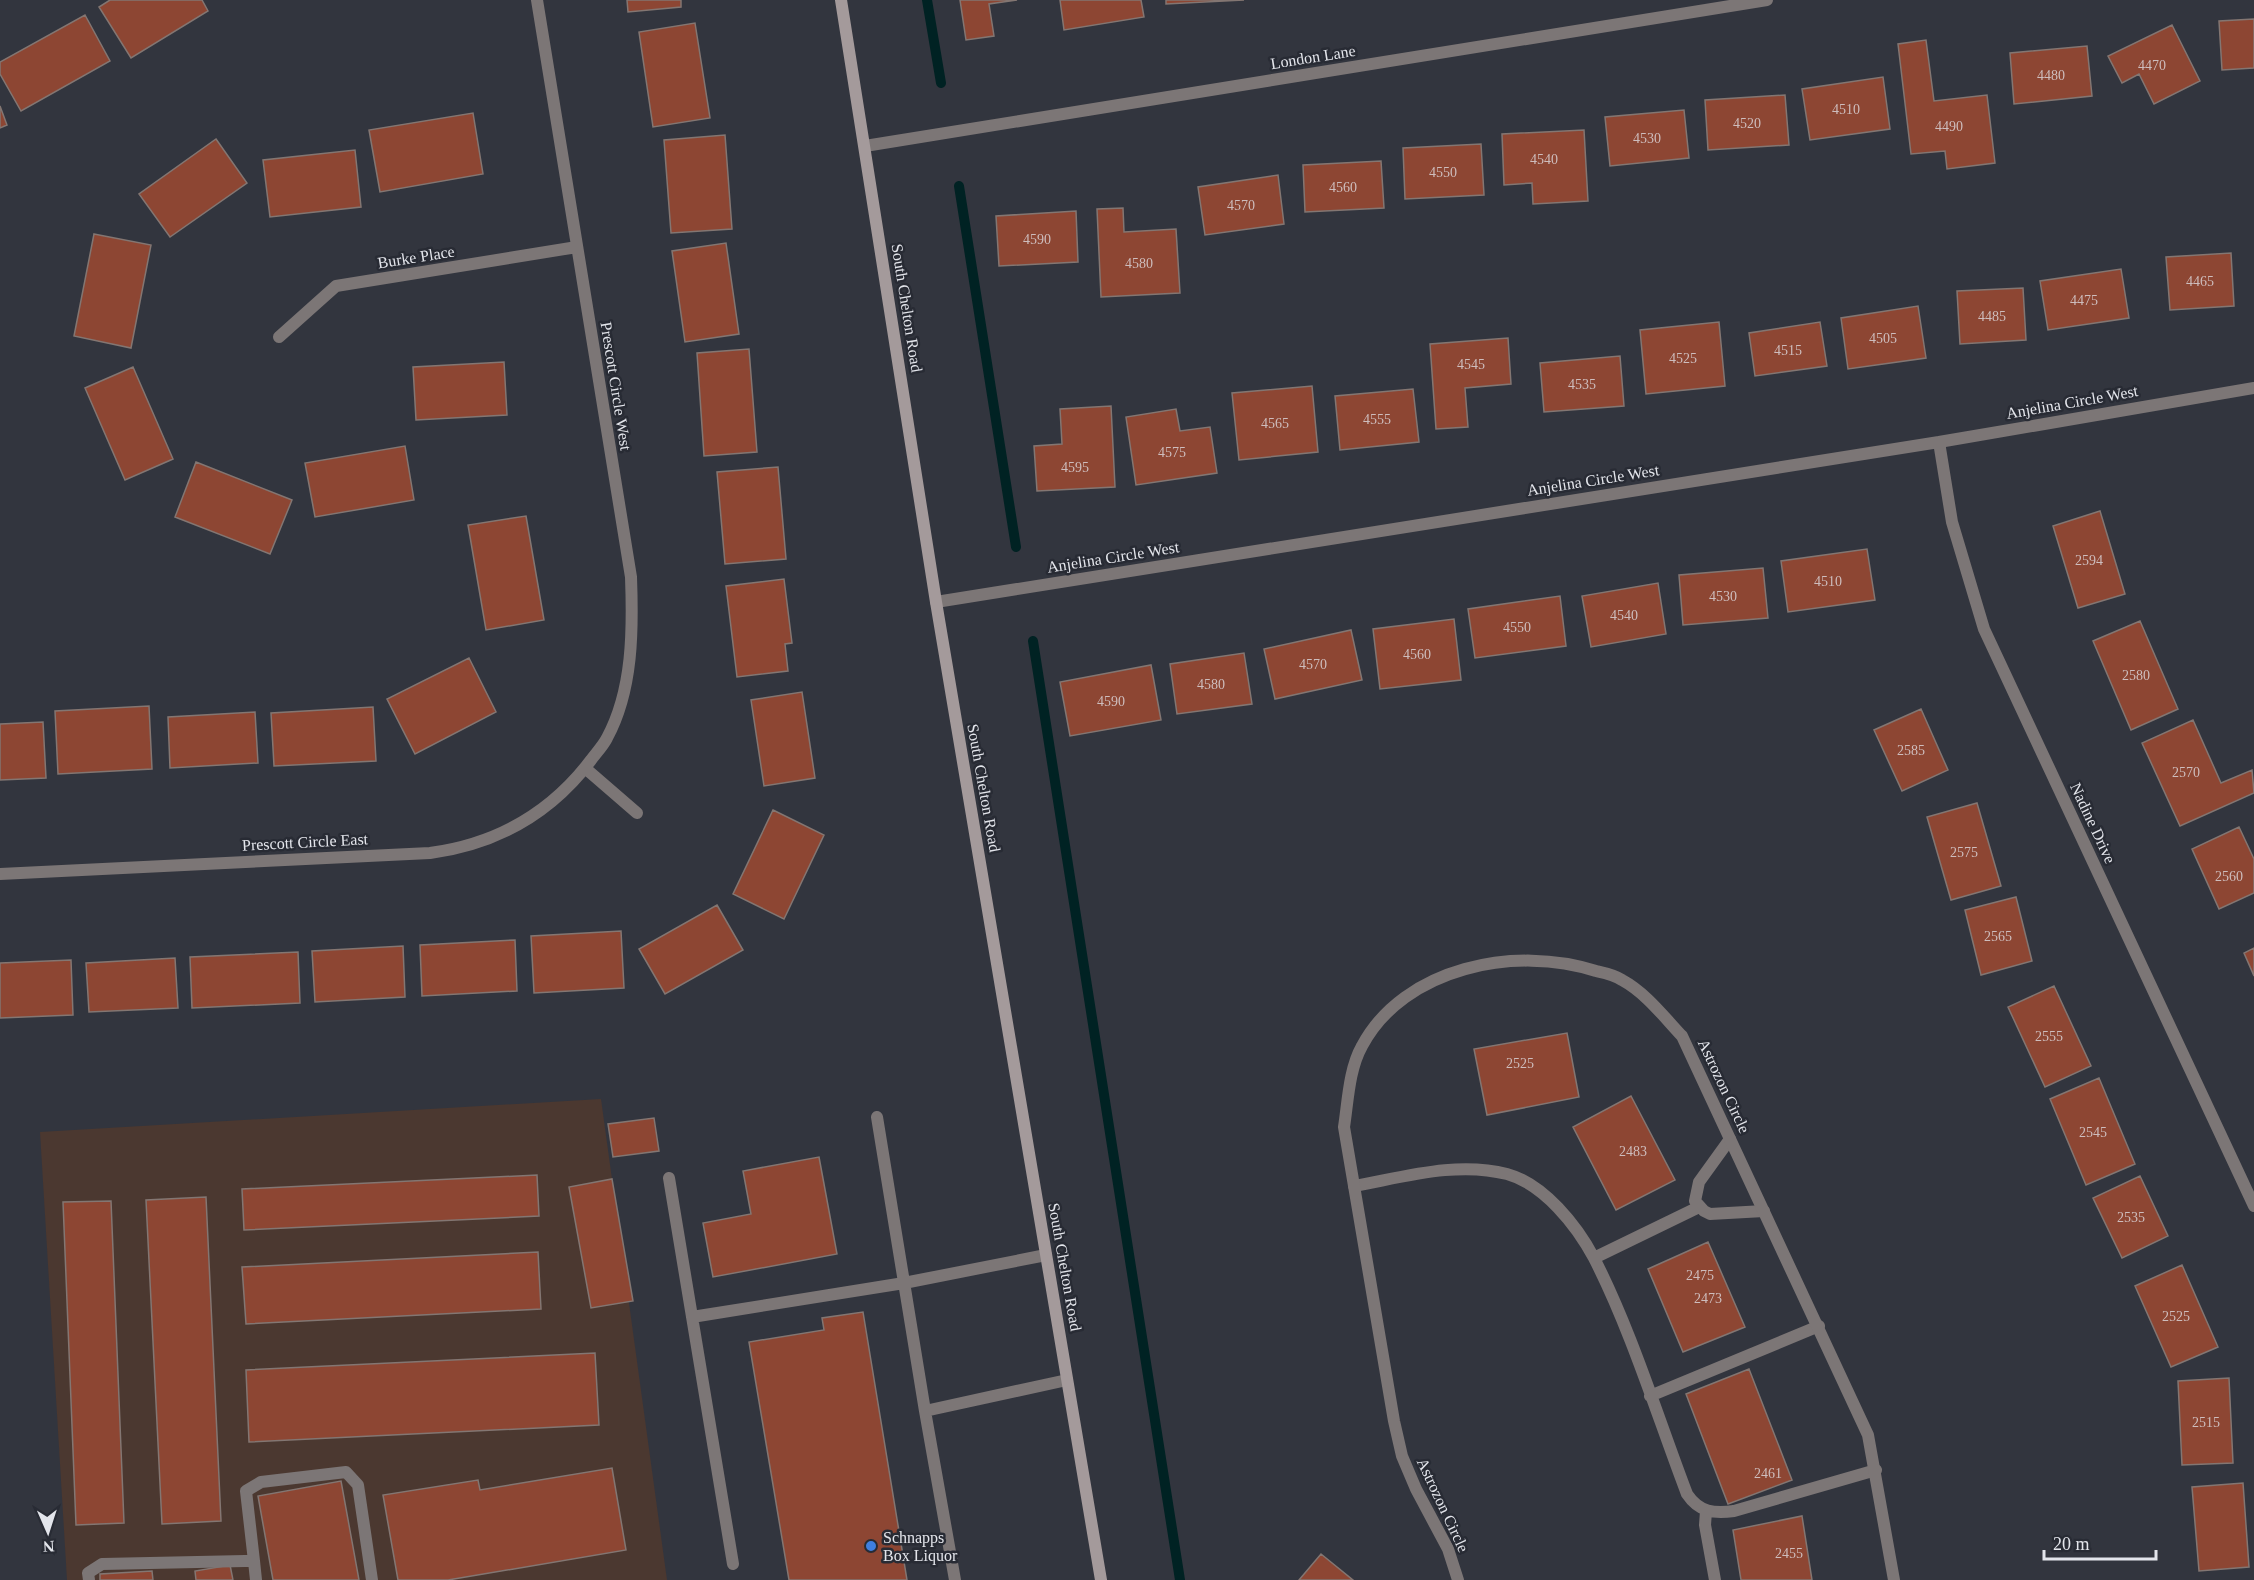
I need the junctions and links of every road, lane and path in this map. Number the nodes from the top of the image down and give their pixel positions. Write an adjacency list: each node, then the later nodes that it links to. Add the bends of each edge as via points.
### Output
1 (537, 0): 5 (street, Prescott Circle West)
2 (841, 0): 4 (main road, South Chelton Road)
3 (1767, 0): 4 (street, London Lane)
4 (865, 146): 9 (main road, South Chelton Road)
5 (577, 247): 6 (street, Burke Place, via 336,286); 10 (street, Prescott Circle West, via 631,577 633,623 622,697 607,738)
6 (279, 337)
7 (2254, 388): 8 (street, Anjelina Circle West)
8 (1939, 442): 9 (street, Anjelina Circle West); 17 (street, Nadine Drive, via 1952,522 1984,629)
9 (936, 602): 20 (main road, South Chelton Road)
10 (585, 768): 11 (street); 12 (street, Prescott Circle East, via 558,799 526,822 463,849)
11 (637, 813)
12 (0, 874)
13 (877, 1117): 22 (street)
14 (1730, 1139): 16 (street, Astrozon Circle, via 1682,1036 1622,979 1537,958 1491,963 1454,972 1419,988 1385,1013 1361,1047 1349,1087 1344,1126); 18 (street, via 1699,1182 1695,1192); 19 (street, Astrozon Circle)
15 (669, 1178): 23 (street)
16 (1354, 1186): 21 (street, via 1464,1168 1510,1175 1546,1198 1568,1220); 37 (street, Astrozon Circle, via 1402,1456 1448,1549)
17 (2254, 1206)
18 (1699, 1207): 19 (street, via 1710,1214); 21 (street)
19 (1764, 1211): 24 (street, Astrozon Circle)
20 (1046, 1255): 22 (street); 25 (main road, South Chelton Road)
21 (1594, 1258): 26 (street)
22 (904, 1283): 23 (street); 27 (street)
23 (692, 1317): 31 (street)
24 (1819, 1326): 26 (street); 28 (street, Astrozon Circle, via 1865,1426)
25 (1067, 1380): 27 (street); 36 (main road, South Chelton Road)
26 (1650, 1396): 29 (street, via 1687,1494)
27 (925, 1411): 35 (street)
28 (1876, 1470): 29 (street, via 1734,1511); 39 (street, Astrozon Circle)
29 (1706, 1511): 38 (street)
30 (254, 1562): 32 (street, via 102,1564 88,1573); 33 (street); 34 (street, via 246,1491 261,1482 346,1472 358,1485)
31 (733, 1564)
32 (89, 1580)
33 (256, 1580)
34 (372, 1580)
35 (955, 1580)
36 (1101, 1580)
37 (1458, 1580)
38 (1715, 1580)
39 (1894, 1580)

